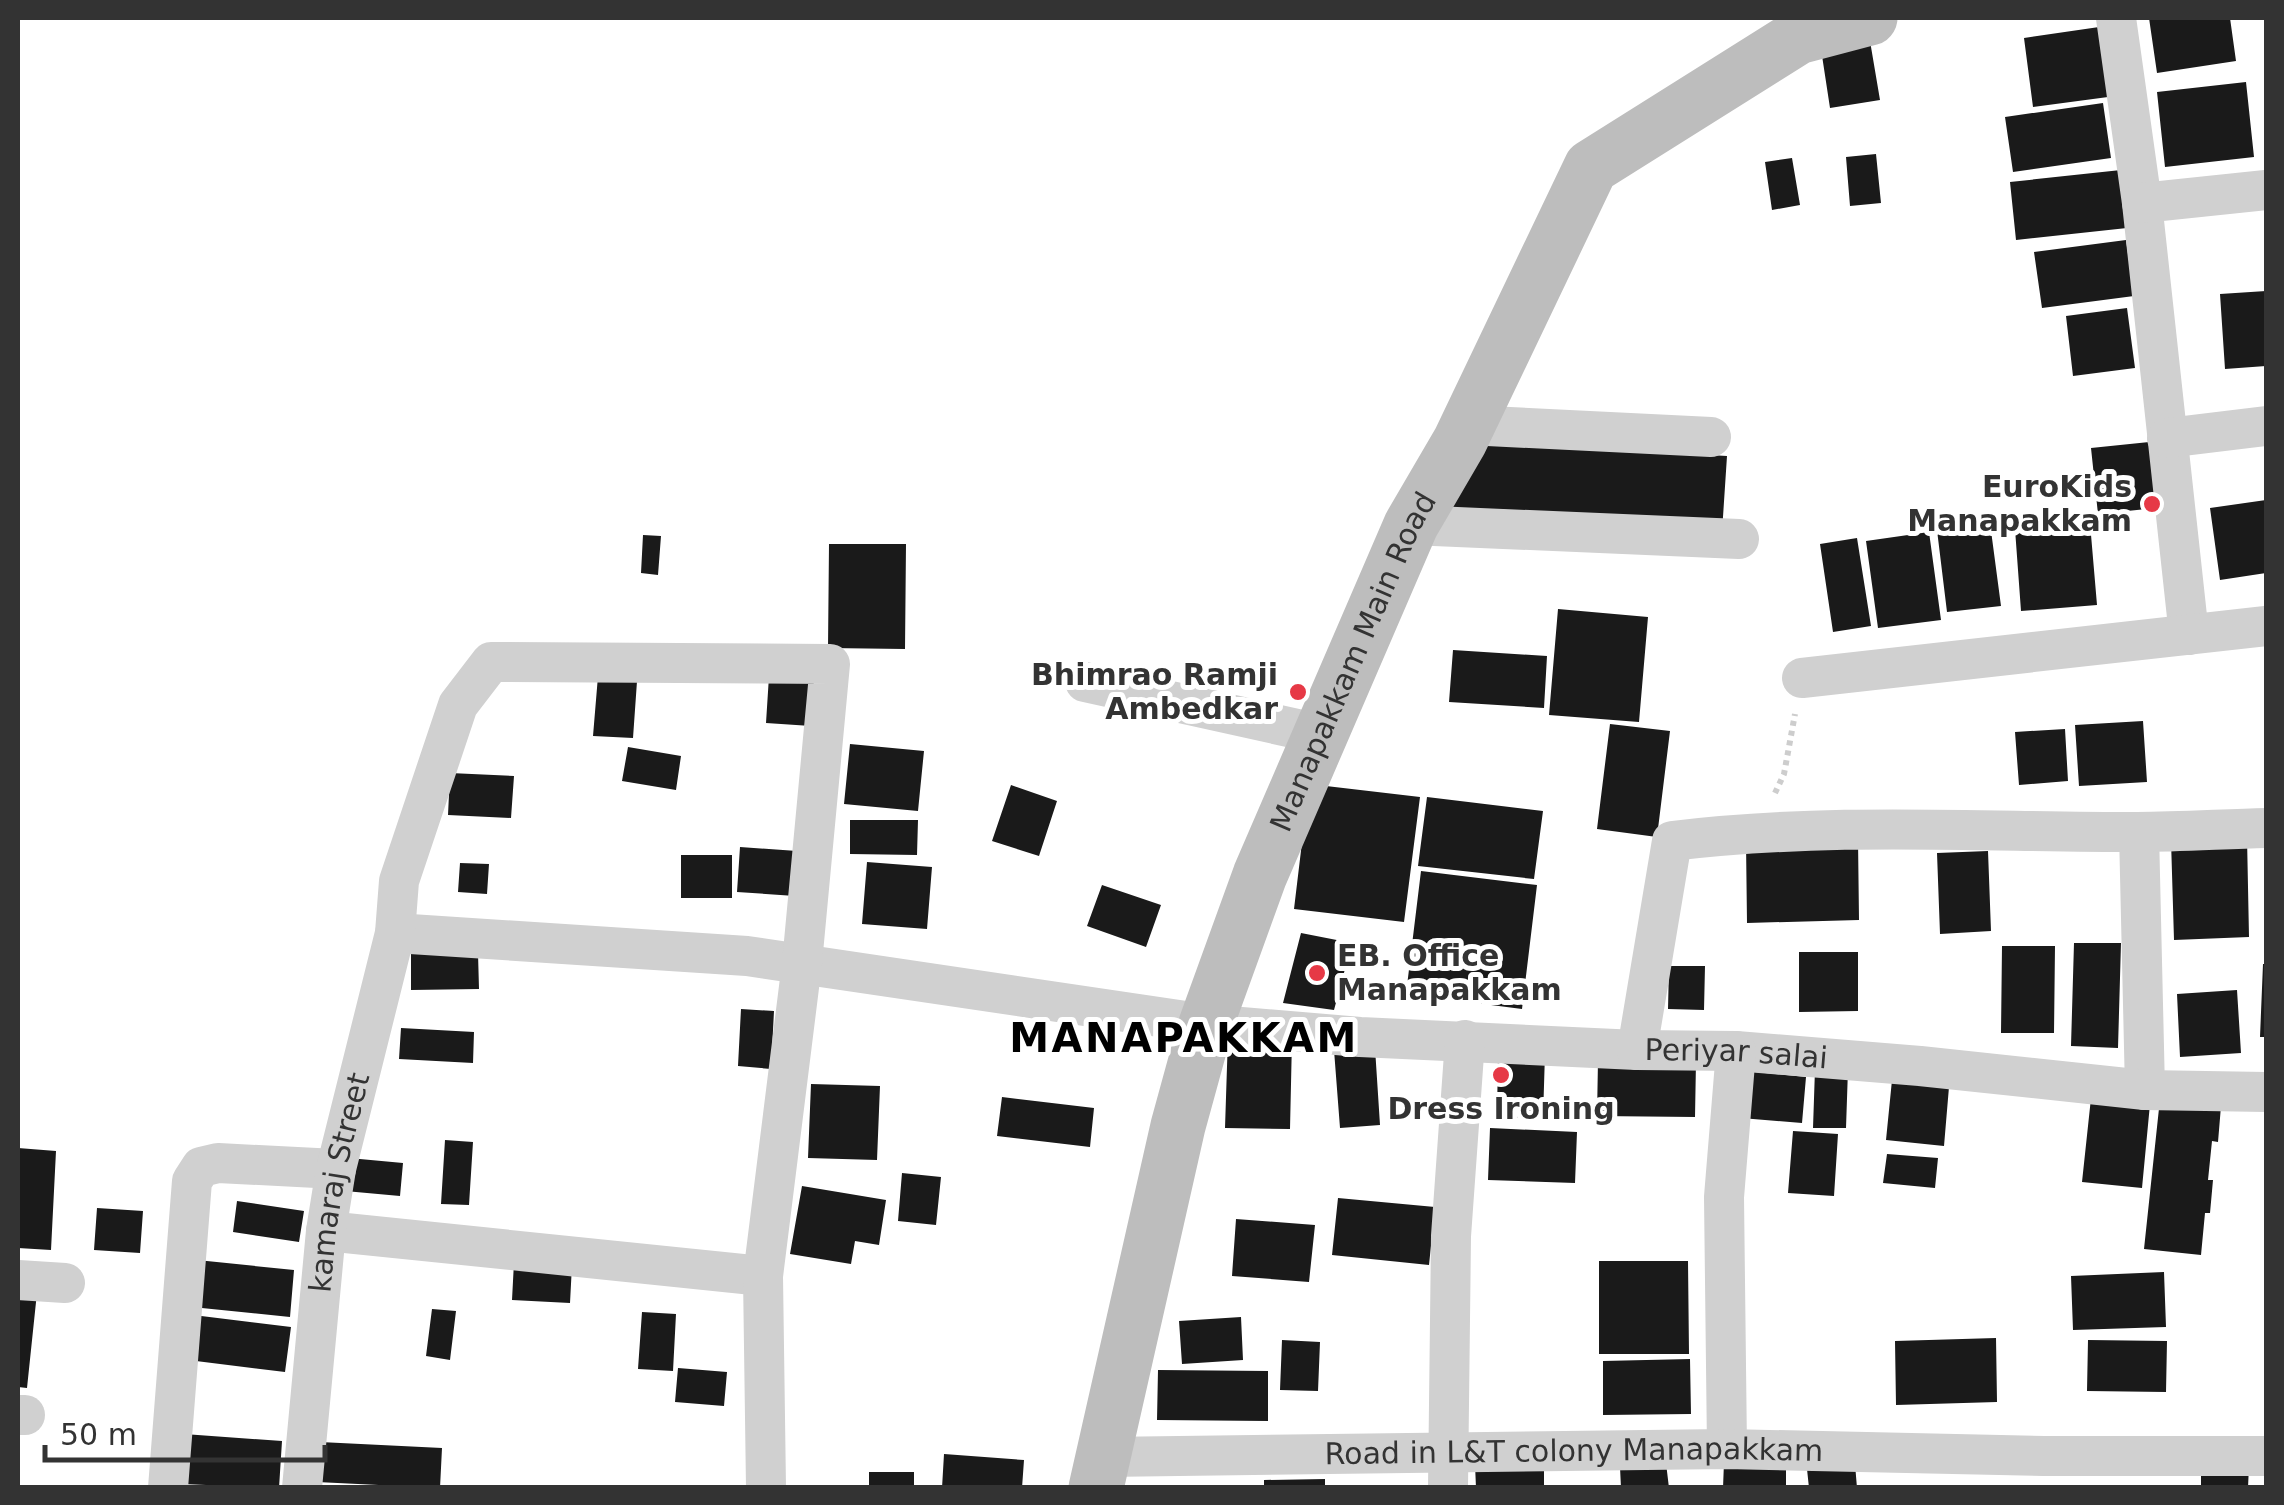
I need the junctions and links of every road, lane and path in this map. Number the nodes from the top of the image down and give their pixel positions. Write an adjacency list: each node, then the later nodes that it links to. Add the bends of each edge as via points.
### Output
1 (1870, 18): 5 (main road, Manapakkam Main Road, via 1798,37 1591,167)
2 (2116, 18): 4 (street)
3 (2266, 190): 4 (street)
4 (2142, 203): 8 (street)
5 (1468, 425): 7 (street); 9 (main road, Manapakkam Main Road)
6 (2266, 426): 8 (street)
7 (1711, 437)
8 (2167, 438): 12 (street)
9 (1411, 525): 10 (street); 15 (main road, Manapakkam Main Road)
10 (1740, 539)
11 (2266, 626): 12 (street)
12 (2189, 635): 13 (street)
13 (1802, 678): 17 (path, via 1784,774)
14 (1085, 682): 15 (street)
15 (1320, 734): 21 (main road, Manapakkam Main Road)
16 (2266, 828): 18 (street)
17 (1757, 831): 18 (street); 23 (street, via 1672,841)
18 (2139, 832): 25 (street)
19 (395, 933): 20 (street, Periyar salai); 20 (street, kamaraj Street, via 399,880 458,705 491,662 830,664); 27 (street, kamaraj Street)
20 (802, 964): 21 (street, Periyar salai); 29 (street)
21 (1206, 1024): 22 (street, Periyar salai); 35 (main road, Manapakkam Main Road)
22 (1465, 1040): 23 (street, Periyar salai); 34 (street, via 1451,1236)
23 (1636, 1050): 24 (street, Periyar salai)
24 (1736, 1051): 25 (street, Periyar salai); 32 (street, via 1724,1197)
25 (2145, 1090): 26 (street, Periyar salai)
26 (2266, 1092)
27 (336, 1169): 28 (street, kamaraj Street); 37 (street, via 218,1163 200,1166 192,1181)
28 (326, 1231): 29 (street); 38 (street, kamaraj Street)
29 (763, 1276): 39 (street)
30 (18, 1280): 31 (street)
31 (65, 1283)
32 (1727, 1449): 34 (street, Road in L&T colony Manapakkam); 36 (street, Road in L&T colony Manapakkam)
33 (2266, 1456): 36 (street, Road in L&T colony Manapakkam)
34 (1449, 1471): 35 (street, Road in L&T colony Manapakkam)
35 (1100, 1472)
36 (2043, 1472)
37 (168, 1488)
38 (302, 1488)
39 (766, 1488)

